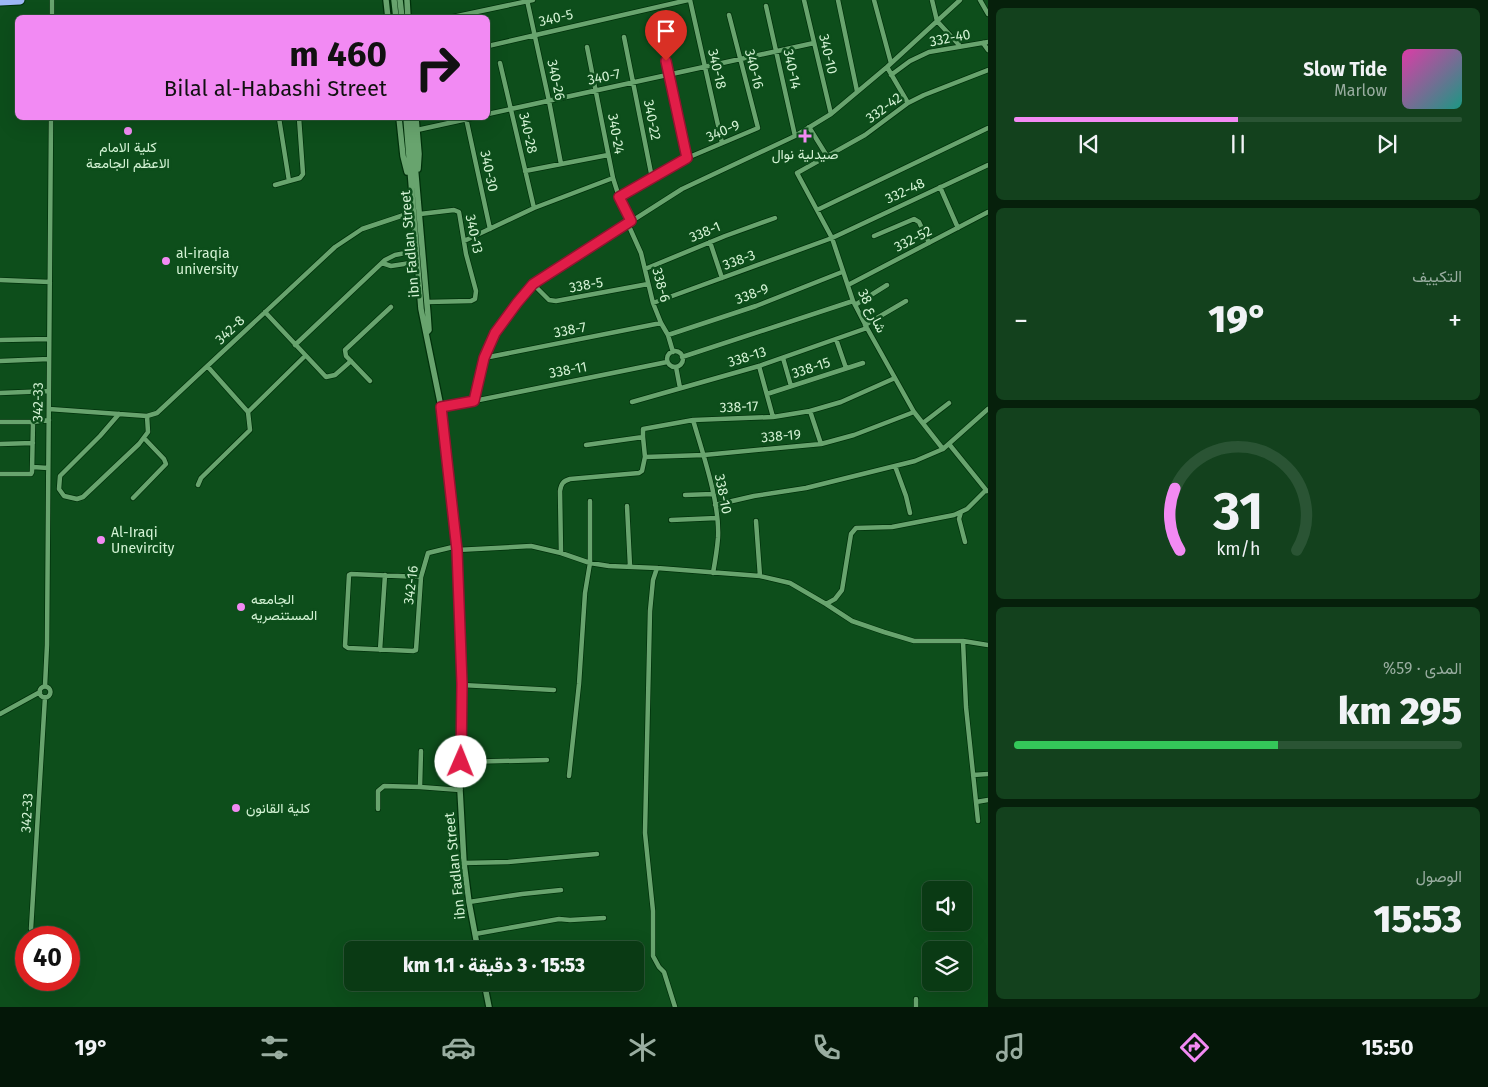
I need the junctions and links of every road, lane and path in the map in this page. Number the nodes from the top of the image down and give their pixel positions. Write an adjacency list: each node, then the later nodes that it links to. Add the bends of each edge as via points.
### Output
1 (20, 0): 15 (highway)
2 (52, 0): 19 (street)
3 (386, 0): 20 (street)
4 (394, 0): 21 (street)
5 (400, 0): 22 (street)
6 (407, 0): 23 (street)
7 (533, 0): 16 (street)
8 (689, 0): 28 (street, 340-5); 40 (street, 340-18)
9 (804, 0): 31 (street, 340-10)
10 (838, 0): 47 (street)
11 (874, 0): 39 (street)
12 (932, 0): 26 (street)
13 (960, 0): 26 (street)
14 (980, 0): 18 (street)
15 (0, 1)
16 (527, 1): 24 (street); 28 (street, 340-26)
17 (766, 6): 36 (street, 340-14)
18 (988, 14)
19 (52, 15)
20 (388, 15)
21 (396, 15)
22 (402, 15)
23 (408, 15)
24 (462, 15)
25 (730, 15): 37 (street, 340-16)
26 (937, 20): 33 (street); 39 (street)
27 (660, 34): 43 (street)
28 (535, 35): 32 (street, 340-5); 48 (street, 340-26)
29 (624, 37): 45 (street, 340-22)
30 (986, 42): 33 (street, 332-40); 35 (street)
31 (814, 43): 36 (street, 340-7); 52 (street, 340-10)
32 (490, 46)
33 (960, 46): 44 (street, 332-40, via 929,52)
34 (588, 47): 46 (street, 340-24)
35 (988, 50)
36 (776, 51): 37 (street, 340-7); 66 (street, 340-14)
37 (740, 59): 40 (street, 340-7); 63 (street, 340-16)
38 (500, 63): 50 (street, 340-28)
39 (891, 63): 41 (street)
40 (705, 67): 43 (street, 340-7); 67 (street, 340-18)
41 (887, 67): 44 (street); 47 (street)
42 (988, 70): 49 (street, 332-42)
43 (669, 75): 45 (street, 340-7); 71 (street)
44 (891, 75): 49 (street)
45 (633, 82): 46 (street, 340-7); 77 (street, 340-22)
46 (597, 90): 48 (street, 340-7); 69 (street, 340-24)
47 (857, 92): 52 (street)
48 (549, 101): 50 (street, 340-7); 72 (street, 340-26)
49 (908, 103): 70 (street, 332-42, via 865,135)
50 (511, 109): 51 (street, 340-7); 74 (street, 340-28)
51 (490, 114)
52 (831, 114): 62 (street)
53 (51, 120): 104 (street, 342-33)
54 (279, 120): 79 (street)
55 (299, 120): 79 (street, via 303,174)
56 (399, 120): 78 (street, via 403,156)
57 (406, 120): 68 (street)
58 (411, 120): 68 (street)
59 (416, 120): 65 (street)
60 (458, 120): 65 (street)
61 (466, 120): 91 (street, 340-30)
62 (809, 127): 66 (street); 70 (street)
63 (758, 128): 67 (street, 340-9)
64 (988, 128): 84 (street)
65 (418, 130): 78 (street, via 419,160)
66 (795, 136): 89 (street, via 682,189)
67 (722, 144): 71 (street, 340-9)
68 (411, 153): 78 (street, ibn Fadlan Street)
69 (608, 155): 72 (street); 76 (street, 340-24)
70 (827, 156): 75 (street, 332-42)
71 (687, 158): 77 (street, 340-9)
72 (561, 164): 74 (street)
73 (988, 165): 81 (street, 332-48)
74 (525, 171): 83 (street, 340-28)
75 (797, 173): 84 (street, شارع 38)
76 (613, 178): 82 (street, 340-24); 83 (street)
77 (652, 178): 82 (street, 340-9)
78 (413, 179): 85 (street, ibn Fadlan Street); 87 (street, ibn Fadlan Street)
79 (288, 181): 80 (street)
80 (275, 185)
81 (940, 187): 90 (street); 93 (street, 332-48)
82 (619, 197): 89 (street, 340-24)
83 (534, 208): 91 (street)
84 (818, 210): 93 (street, شارع 38)
85 (413, 212): 97 (street, ibn Fadlan Street); 114 (street, 342-8, via 362,229 345,239)
86 (988, 212): 90 (street, 332-52)
87 (420, 214): 94 (street, 340-13, via 458,211); 110 (street, ibn Fadlan Street)
88 (775, 218): 95 (street, 338-1)
89 (630, 222): 100 (street, 338-6); 105 (street)
90 (958, 228): 96 (street, 332-52)
91 (490, 229): 94 (street)
92 (874, 236): 96 (street, via 914,219 919,222)
93 (832, 238): 101 (street, شارع 38); 102 (street, 338-3)
94 (464, 241): 110 (street, 340-13, via 476,299)
95 (710, 242): 100 (street, 338-1); 102 (street)
96 (929, 243): 108 (street, 332-52)
97 (416, 251): 98 (street, ibn Fadlan Street); 99 (street, via 395,255)
98 (417, 262): 99 (street, via 391,266); 117 (street, ibn Fadlan Street)
99 (382, 264): 122 (street)
100 (645, 269): 106 (street, 338-6)
101 (842, 272): 108 (street, شارع 38); 118 (street, 338-9, via 756,306)
102 (722, 278): 111 (street, 338-3)
103 (0, 280): 104 (street)
104 (50, 282): 119 (street, 342-33)
105 (533, 284): 106 (street, 338-5, via 554,301); 125 (street, via 495,333)
106 (648, 284): 111 (street, 338-6)
107 (887, 284): 112 (street)
108 (848, 285): 112 (street, شارع 38)
109 (906, 301): 116 (street, 338-13)
110 (427, 302): 117 (street, ibn Fadlan Street)
111 (653, 303): 115 (street, 338-6)
112 (854, 303): 116 (street, شارع 38); 126 (street)
113 (391, 307): 130 (street, via 345,350)
114 (265, 312): 122 (street); 134 (street, 342-8)
115 (661, 323): 118 (street, 338-6); 125 (street, 338-7)
116 (866, 327): 120 (street, 338-13); 137 (street, شارع 38)
117 (427, 332): 147 (street, ibn Fadlan Street)
118 (668, 335): 123 (street, 338-6)
119 (49, 339): 121 (street); 128 (street, 342-33)
120 (836, 339): 127 (street, 338-13); 136 (street)
121 (0, 340)
122 (295, 345): 124 (street)
123 (672, 352): 126 (street, via 678,352); 131 (street)
124 (305, 356): 130 (street, via 326,377 335,375); 151 (street)
125 (484, 358): 144 (street)
126 (682, 358): 135 (street)
127 (783, 358): 133 (street, 338-13); 139 (street)
128 (49, 359): 129 (street); 141 (street, 342-33)
129 (0, 361)
130 (351, 361): 138 (street)
131 (667, 362): 135 (street); 144 (street, 338-11)
132 (863, 363): 136 (street, 338-15)
133 (758, 366): 140 (street, 338-13); 143 (street)
134 (208, 367): 151 (street); 154 (street, 342-8, via 157,413)
135 (676, 367): 140 (street)
136 (846, 368): 139 (street, 338-15)
137 (895, 378): 150 (street, 338-17, via 841,402); 152 (street, شارع 38)
138 (370, 381)
139 (791, 386): 143 (street, 338-15)
140 (680, 388): 145 (street, 338-13)
141 (49, 391): 142 (street); 148 (street, 342-33)
142 (0, 393)
143 (767, 394): 155 (street)
144 (474, 401): 147 (street, 338-11)
145 (632, 402)
146 (949, 403): 160 (street)
147 (441, 407): 189 (street, ibn Fadlan Street)
148 (49, 409): 153 (street); 156 (street, 342-33)
149 (988, 409): 166 (street)
150 (810, 411): 155 (street, 338-17); 165 (street)
151 (248, 412): 175 (street, via 249,433)
152 (914, 412): 160 (street, شارع 38); 165 (street, 338-19)
153 (119, 414): 154 (street); 162 (street, via 62,473 58,483 61,494 73,499 82,498)
154 (146, 416): 162 (street, via 148,432)
155 (773, 417): 157 (street, 338-17)
156 (49, 420): 159 (street); 173 (street, 342-33)
157 (693, 420): 161 (street, 338-17, via 643,429); 169 (street, 338-10)
158 (0, 422): 159 (street)
159 (33, 422): 163 (street)
160 (923, 423): 168 (street, شارع 38)
161 (643, 437): 167 (street, 338-17); 170 (street)
162 (144, 438): 179 (street, via 166,464)
163 (33, 442): 164 (street); 172 (street)
164 (0, 444)
165 (821, 444): 169 (street, 338-19)
166 (948, 444): 168 (street); 176 (street)
167 (586, 445)
168 (942, 449): 171 (street)
169 (704, 455): 170 (street, 338-19); 177 (street, 338-10)
170 (645, 457): 190 (street, via 639,474 564,481 560,491)
171 (895, 466): 181 (street, via 806,488); 183 (street)
172 (32, 467): 173 (street); 174 (street, via 31,474)
173 (48, 468): 203 (street, 342-33)
174 (0, 474)
175 (198, 484)
176 (987, 491): 184 (street)
177 (713, 494): 178 (street); 181 (street, 338-10)
178 (685, 495)
179 (134, 498)
180 (590, 501): 191 (street)
181 (715, 505): 185 (street, 338-10)
182 (627, 506): 192 (street)
183 (910, 512)
184 (961, 512): 188 (street, via 959,519); 198 (street, via 902,525 854,530 842,590)
185 (717, 518): 186 (street); 194 (street, 338-10)
186 (671, 520)
187 (756, 521): 196 (street)
188 (965, 542)
189 (457, 548): 190 (street, via 531,546); 197 (street, 342-16, via 428,553); 202 (street, ibn Fadlan Street)
190 (561, 553): 191 (street)
191 (590, 564): 192 (street); 213 (street)
192 (630, 566): 193 (street)
193 (657, 568): 194 (street); 231 (street, via 650,611 645,833 653,911 653,956 664,972)
194 (713, 573): 196 (street)
195 (385, 576): 197 (street); 201 (street); 201 (street, via 349,575 344,643 348,648)
196 (760, 576): 198 (street, via 790,583)
197 (421, 578): 201 (street, 342-16, via 416,650)
198 (826, 604): 199 (street, via 852,621 914,640)
199 (963, 642): 200 (street); 212 (street)
200 (988, 645)
201 (380, 650)
202 (462, 684): 204 (street); 210 (street, ibn Fadlan Street)
203 (45, 686): 205 (street); 206 (street, via 51,692)
204 (554, 690)
205 (40, 692): 206 (street); 207 (street)
206 (45, 697): 225 (street, 342-33)
207 (0, 714)
208 (421, 751): 214 (street)
209 (547, 760): 210 (street)
210 (461, 762): 215 (street, ibn Fadlan Street)
211 (988, 774): 212 (street)
212 (973, 775): 217 (street)
213 (569, 776)
214 (420, 786): 215 (street); 218 (street, via 381,788 378,791)
215 (460, 790): 221 (street, ibn Fadlan Street)
216 (988, 800): 217 (street)
217 (976, 802): 219 (street)
218 (378, 809)
219 (978, 820)
220 (597, 854): 221 (street)
221 (464, 863): 223 (street, ibn Fadlan Street)
222 (561, 890): 223 (street)
223 (469, 902): 226 (street, ibn Fadlan Street)
224 (604, 918): 226 (street, via 559,919)
225 (31, 926)
226 (475, 934): 227 (street, ibn Fadlan Street)
227 (476, 941)
228 (486, 991): 230 (street)
229 (916, 999): 232 (street)
230 (489, 1007)
231 (674, 1007)
232 (916, 1007)

